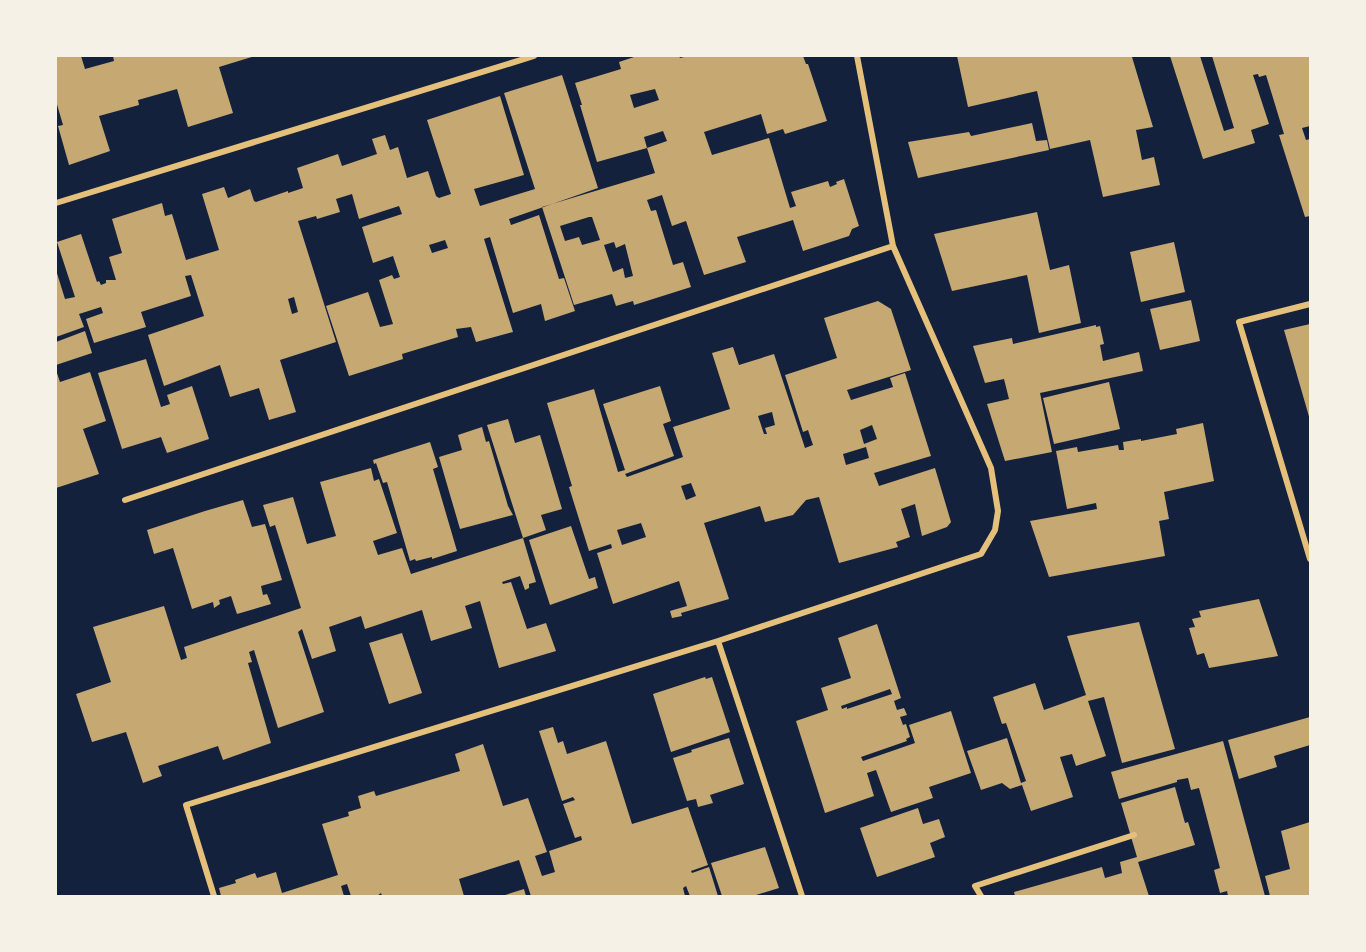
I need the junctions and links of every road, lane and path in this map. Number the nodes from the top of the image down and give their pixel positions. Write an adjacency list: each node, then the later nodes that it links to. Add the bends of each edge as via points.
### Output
1 (534, 56): 3 (street)
2 (857, 56): 4 (street)
3 (56, 203)
4 (893, 246): 6 (street); 8 (street, via 991,468 998,512 994,530 981,554)
5 (1311, 304): 7 (street, via 1239,322)
6 (125, 500)
7 (1311, 559)
8 (718, 641): 10 (street, via 186,805); 11 (street)
9 (1134, 835): 12 (street, via 975,886)
10 (214, 897)
11 (802, 897)
12 (981, 897)

